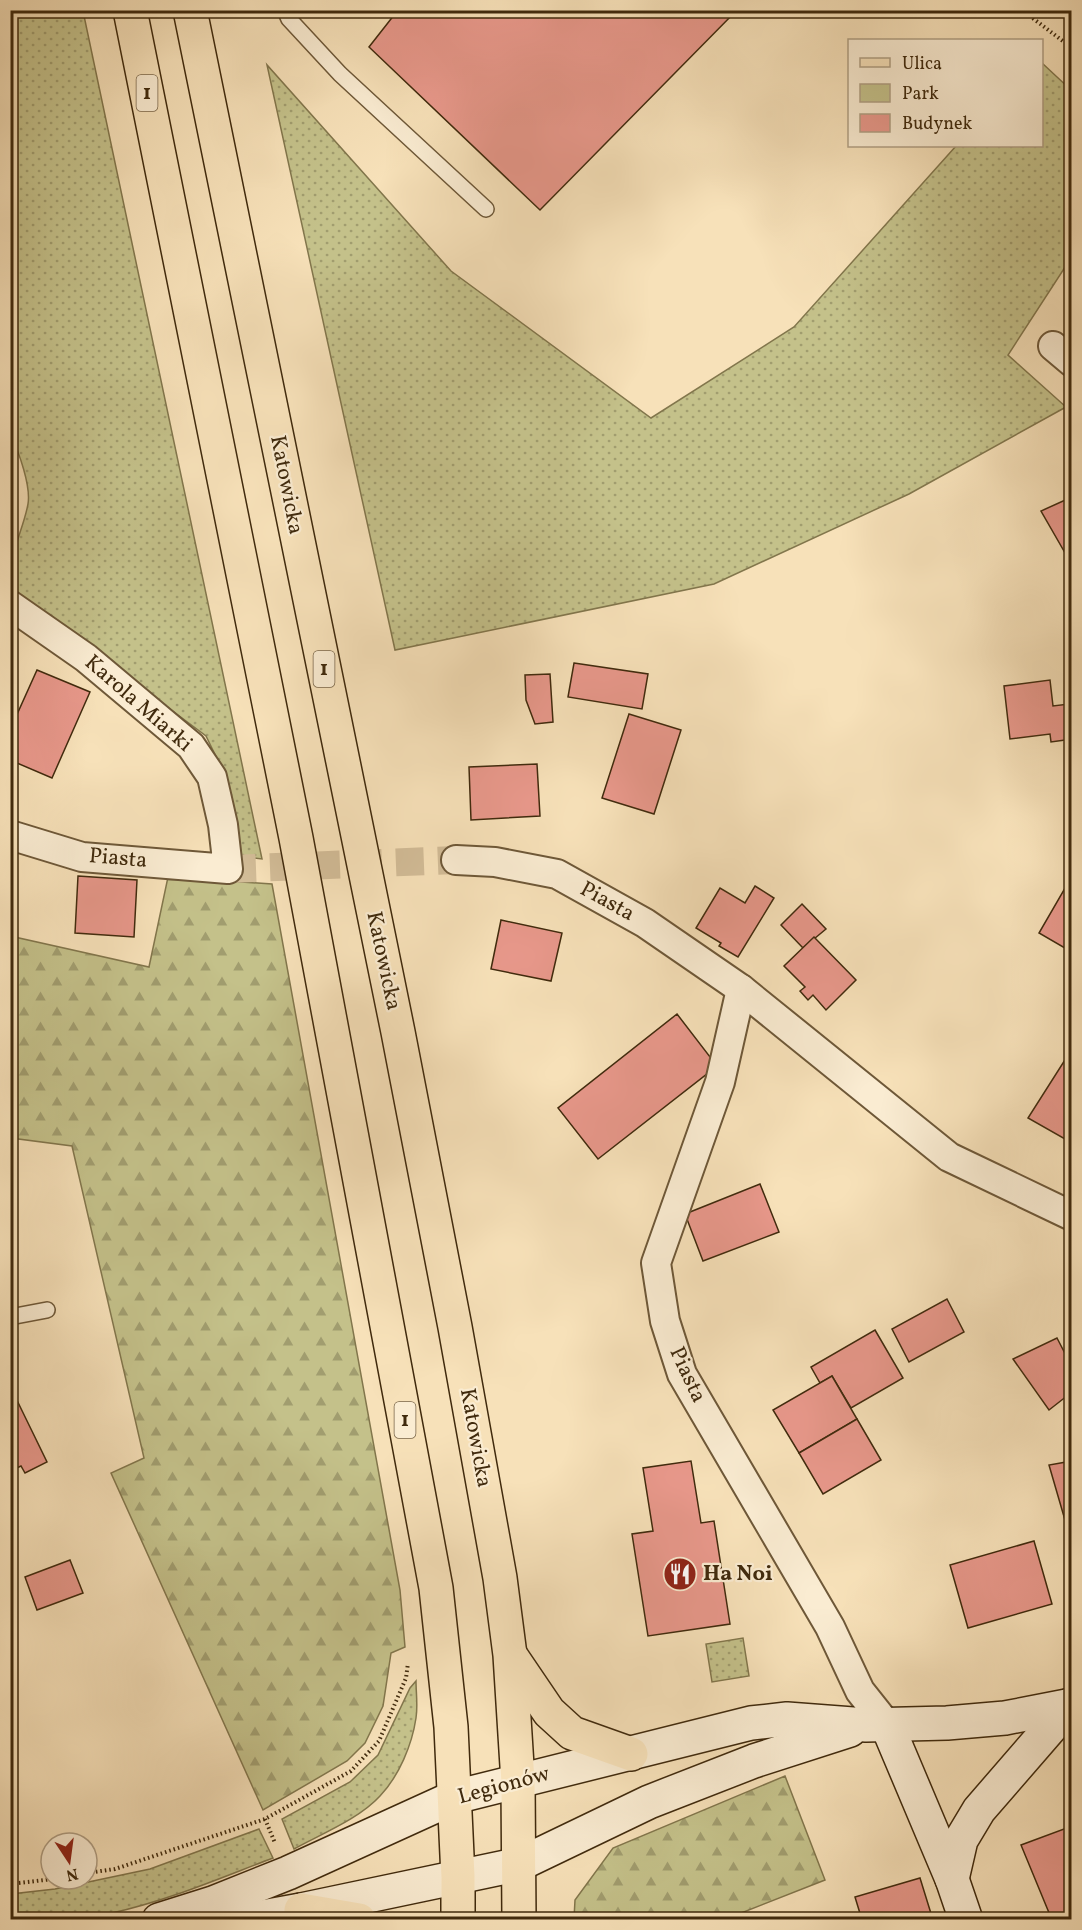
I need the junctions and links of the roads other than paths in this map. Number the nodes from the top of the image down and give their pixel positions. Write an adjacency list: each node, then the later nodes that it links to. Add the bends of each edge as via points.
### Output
1 (130, 10): 18 (main road, 1, via 296,838 400,1389 436,1587)
2 (190, 10): 13 (main road, Katowicka / 1, via 402,1054 488,1510)
3 (285, 10): 4 (lane, via 340,74)
4 (486, 209)
5 (10, 606): 8 (street, Karola Miarki, via 86,658 191,747 212,777)
6 (10, 835): 8 (street, Piasta, via 82,857)
7 (456, 860): 9 (street, Piasta, via 495,862 557,874 645,923)
8 (228, 869)
9 (741, 989): 10 (street, Piasta, via 949,1157); 15 (street, Piasta, via 720,1082 656,1263 665,1321 682,1374 830,1627)
10 (1071, 1216)
11 (47, 1310): 12 (lane)
12 (10, 1317)
13 (510, 1655): 16 (main road, via 549,1712 572,1733); 17 (main road, Katowicka / 1)
14 (1071, 1705): 15 (street, via 1005,1718); 21 (street, via 979,1810 961,1840)
15 (876, 1725): 16 (street, Legionów, via 787,1719 751,1723); 19 (street, via 754,1761 649,1802); 21 (street)
16 (631, 1754): 17 (street, Legionów)
17 (518, 1782): 18 (street, Legionów); 19 (main road, Katowicka / 1)
18 (455, 1797): 20 (main road, 1); 23 (street, Legionów, via 288,1873)
19 (520, 1864): 20 (street); 27 (main road, Katowicka / 1)
20 (458, 1877): 22 (street); 26 (main road, 1)
21 (952, 1879): 28 (street)
22 (301, 1910): 24 (street); 25 (main road)
23 (159, 1920)
24 (246, 1920)
25 (359, 1920)
26 (458, 1920)
27 (519, 1920)
28 (966, 1920)

